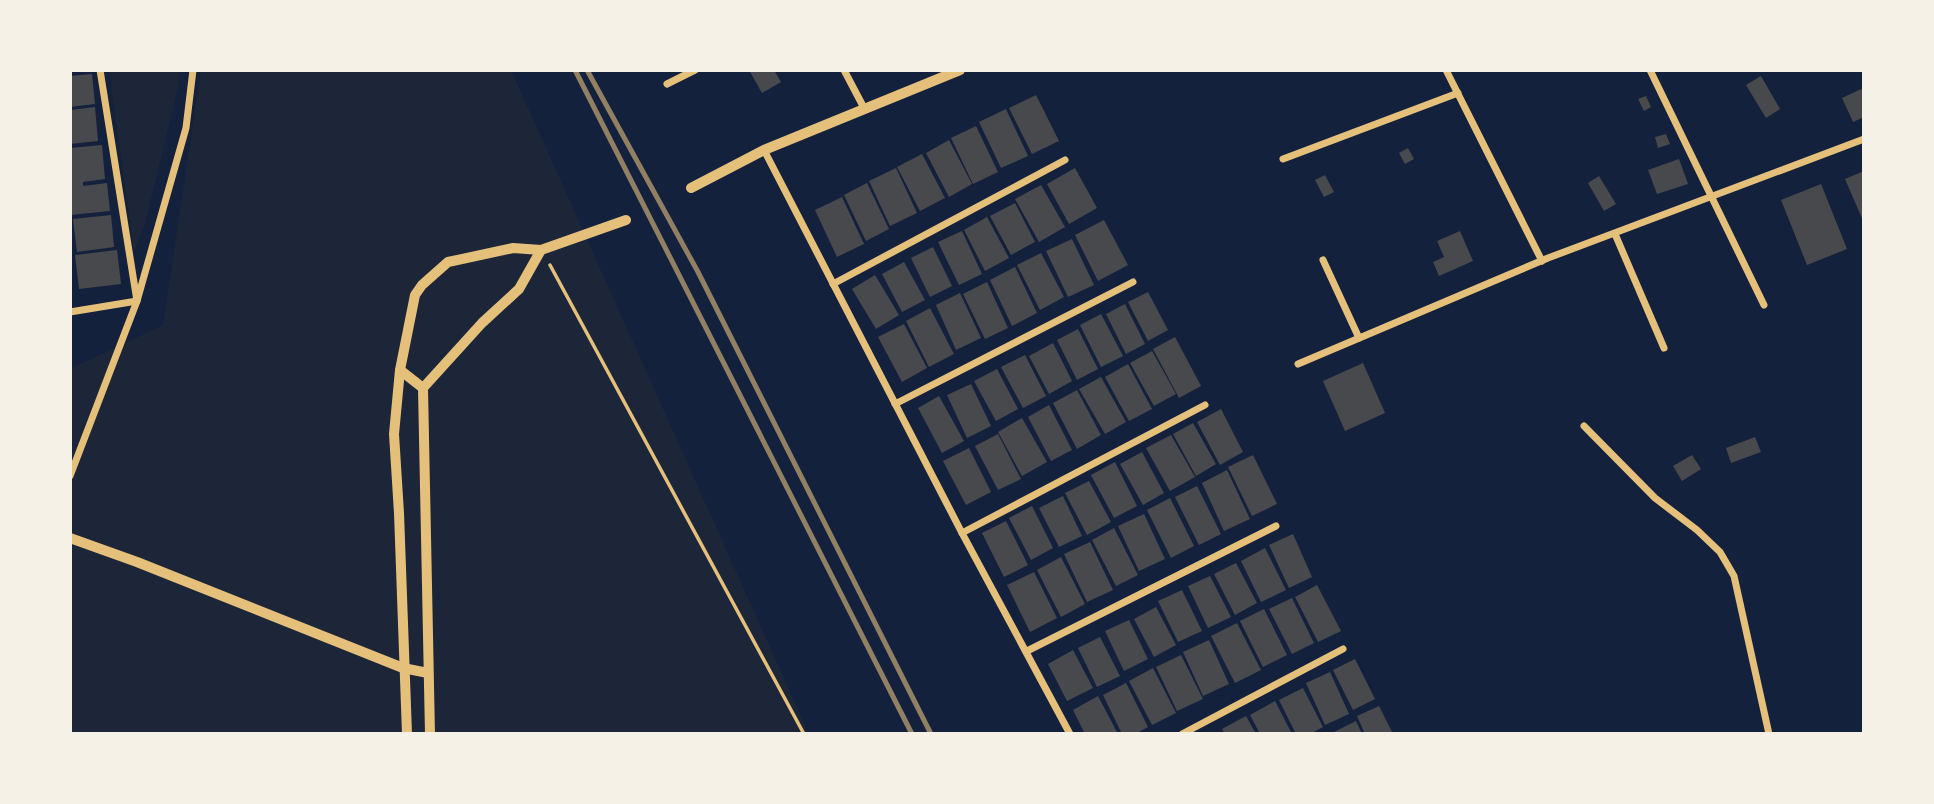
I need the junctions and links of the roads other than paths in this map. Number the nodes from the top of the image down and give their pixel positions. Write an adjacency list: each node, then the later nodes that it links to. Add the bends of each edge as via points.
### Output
1 (100, 70): 24 (street)
2 (193, 70): 24 (street, via 186,128)
3 (695, 70): 8 (street)
4 (844, 70): 10 (street)
5 (960, 70): 10 (street)
6 (1447, 70): 9 (street)
7 (1650, 70): 16 (street)
8 (667, 84)
9 (1458, 93): 13 (street); 21 (street)
10 (864, 108): 12 (street)
11 (1864, 139): 16 (street)
12 (764, 150): 15 (street); 23 (street)
13 (1283, 159)
14 (1065, 160): 23 (street)
15 (691, 188)
16 (1713, 197): 18 (street); 25 (street)
17 (626, 220): 19 (street)
18 (1615, 234): 21 (street); 28 (street)
19 (541, 250): 30 (street, via 513,248 479,254 448,262 431,275 415,296); 31 (street, via 519,289)
20 (1323, 260): 27 (street)
21 (1542, 261): 27 (street)
22 (1133, 282): 32 (street)
23 (833, 284): 32 (street)
24 (137, 301): 26 (street); 35 (street)
25 (1764, 305)
26 (70, 312)
27 (1359, 338): 29 (street)
28 (1664, 348)
29 (1298, 364)
30 (400, 370): 31 (street); 41 (street, via 394,434)
31 (423, 388): 42 (street)
32 (895, 404): 37 (street)
33 (1205, 405): 37 (street)
34 (1584, 426): 47 (street, via 1655,498 1720,552 1734,576)
35 (70, 476)
36 (1276, 526): 40 (street)
37 (962, 533): 40 (street)
38 (70, 538): 41 (street)
39 (1343, 649): 46 (street)
40 (1027, 651): 45 (street)
41 (404, 668): 42 (street); 43 (street)
42 (428, 673): 44 (street)
43 (407, 734)
44 (430, 734)
45 (1070, 734)
46 (1182, 734)
47 (1769, 734)

